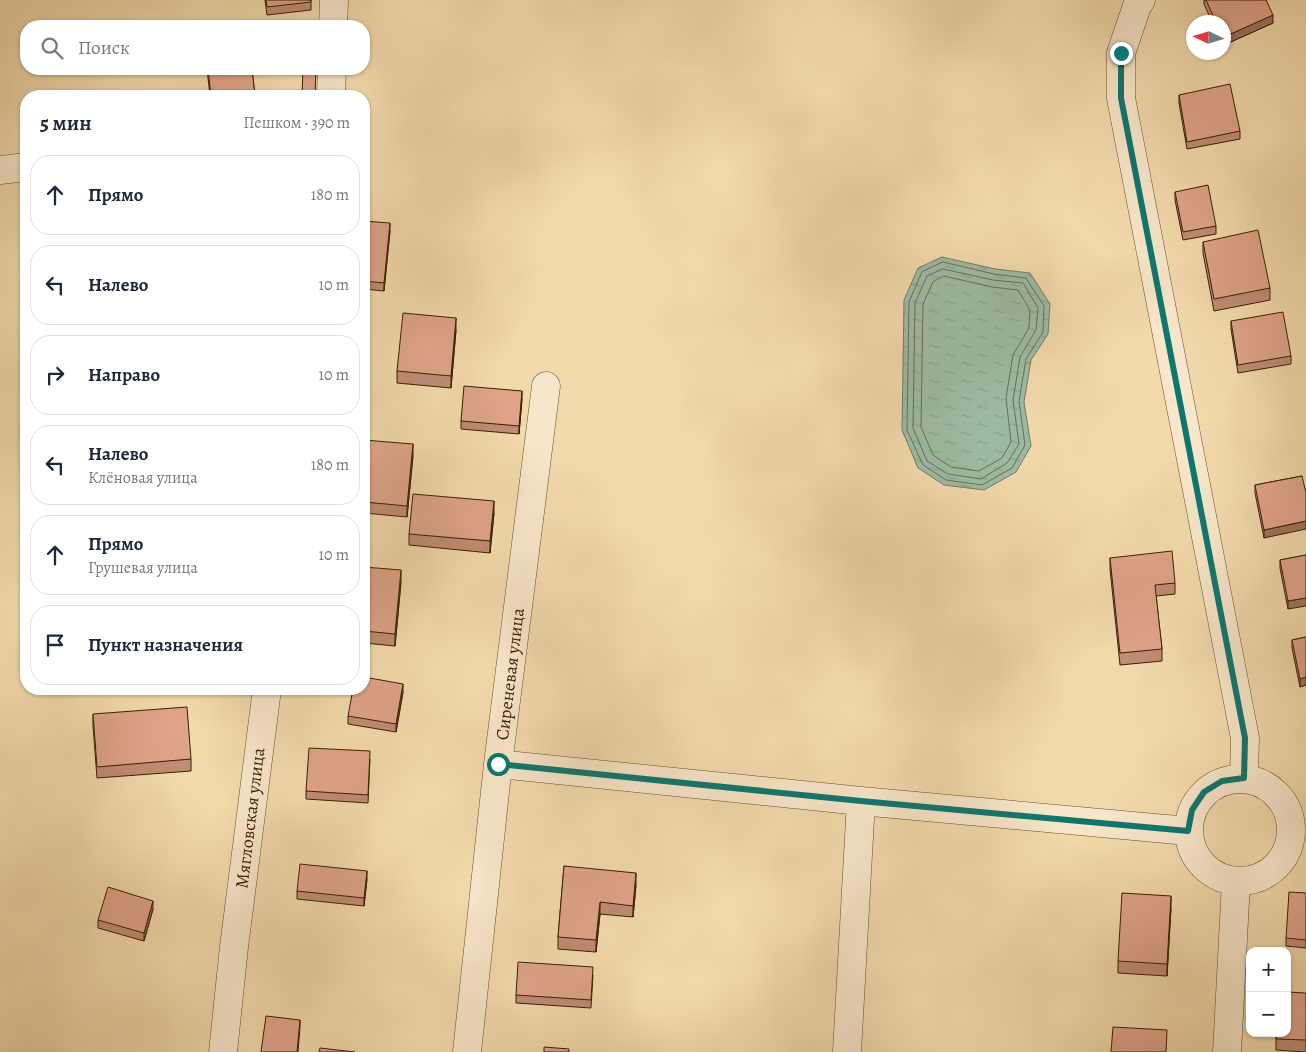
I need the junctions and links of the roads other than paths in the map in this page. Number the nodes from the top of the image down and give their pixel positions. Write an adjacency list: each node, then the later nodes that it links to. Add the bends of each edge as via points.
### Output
1 (334, 0): 3 (street)
2 (1141, 0): 11 (street, via 1121,53 1121,98 1245,738)
3 (333, 20)
4 (332, 75): 5 (street)
5 (331, 90)
6 (20, 168): 7 (street)
7 (0, 170)
8 (546, 386): 10 (street, Сиреневая улица)
9 (266, 695): 16 (street, Мягловская улица)
10 (498, 764): 12 (street); 17 (street, Сиреневая улица)
11 (1244, 778): 13 (street, via 1222,781 1204,792 1192,810); 14 (street, via 1264,784 1280,797)
12 (861, 801): 13 (street); 18 (street)
13 (1188, 831): 15 (street, via 1191,850 1202,866 1218,877)
14 (1298, 838): 15 (street, via 1272,870 1255,880)
15 (1236, 882): 19 (street)
16 (223, 1052)
17 (467, 1052)
18 (847, 1052)
19 (1227, 1052)

